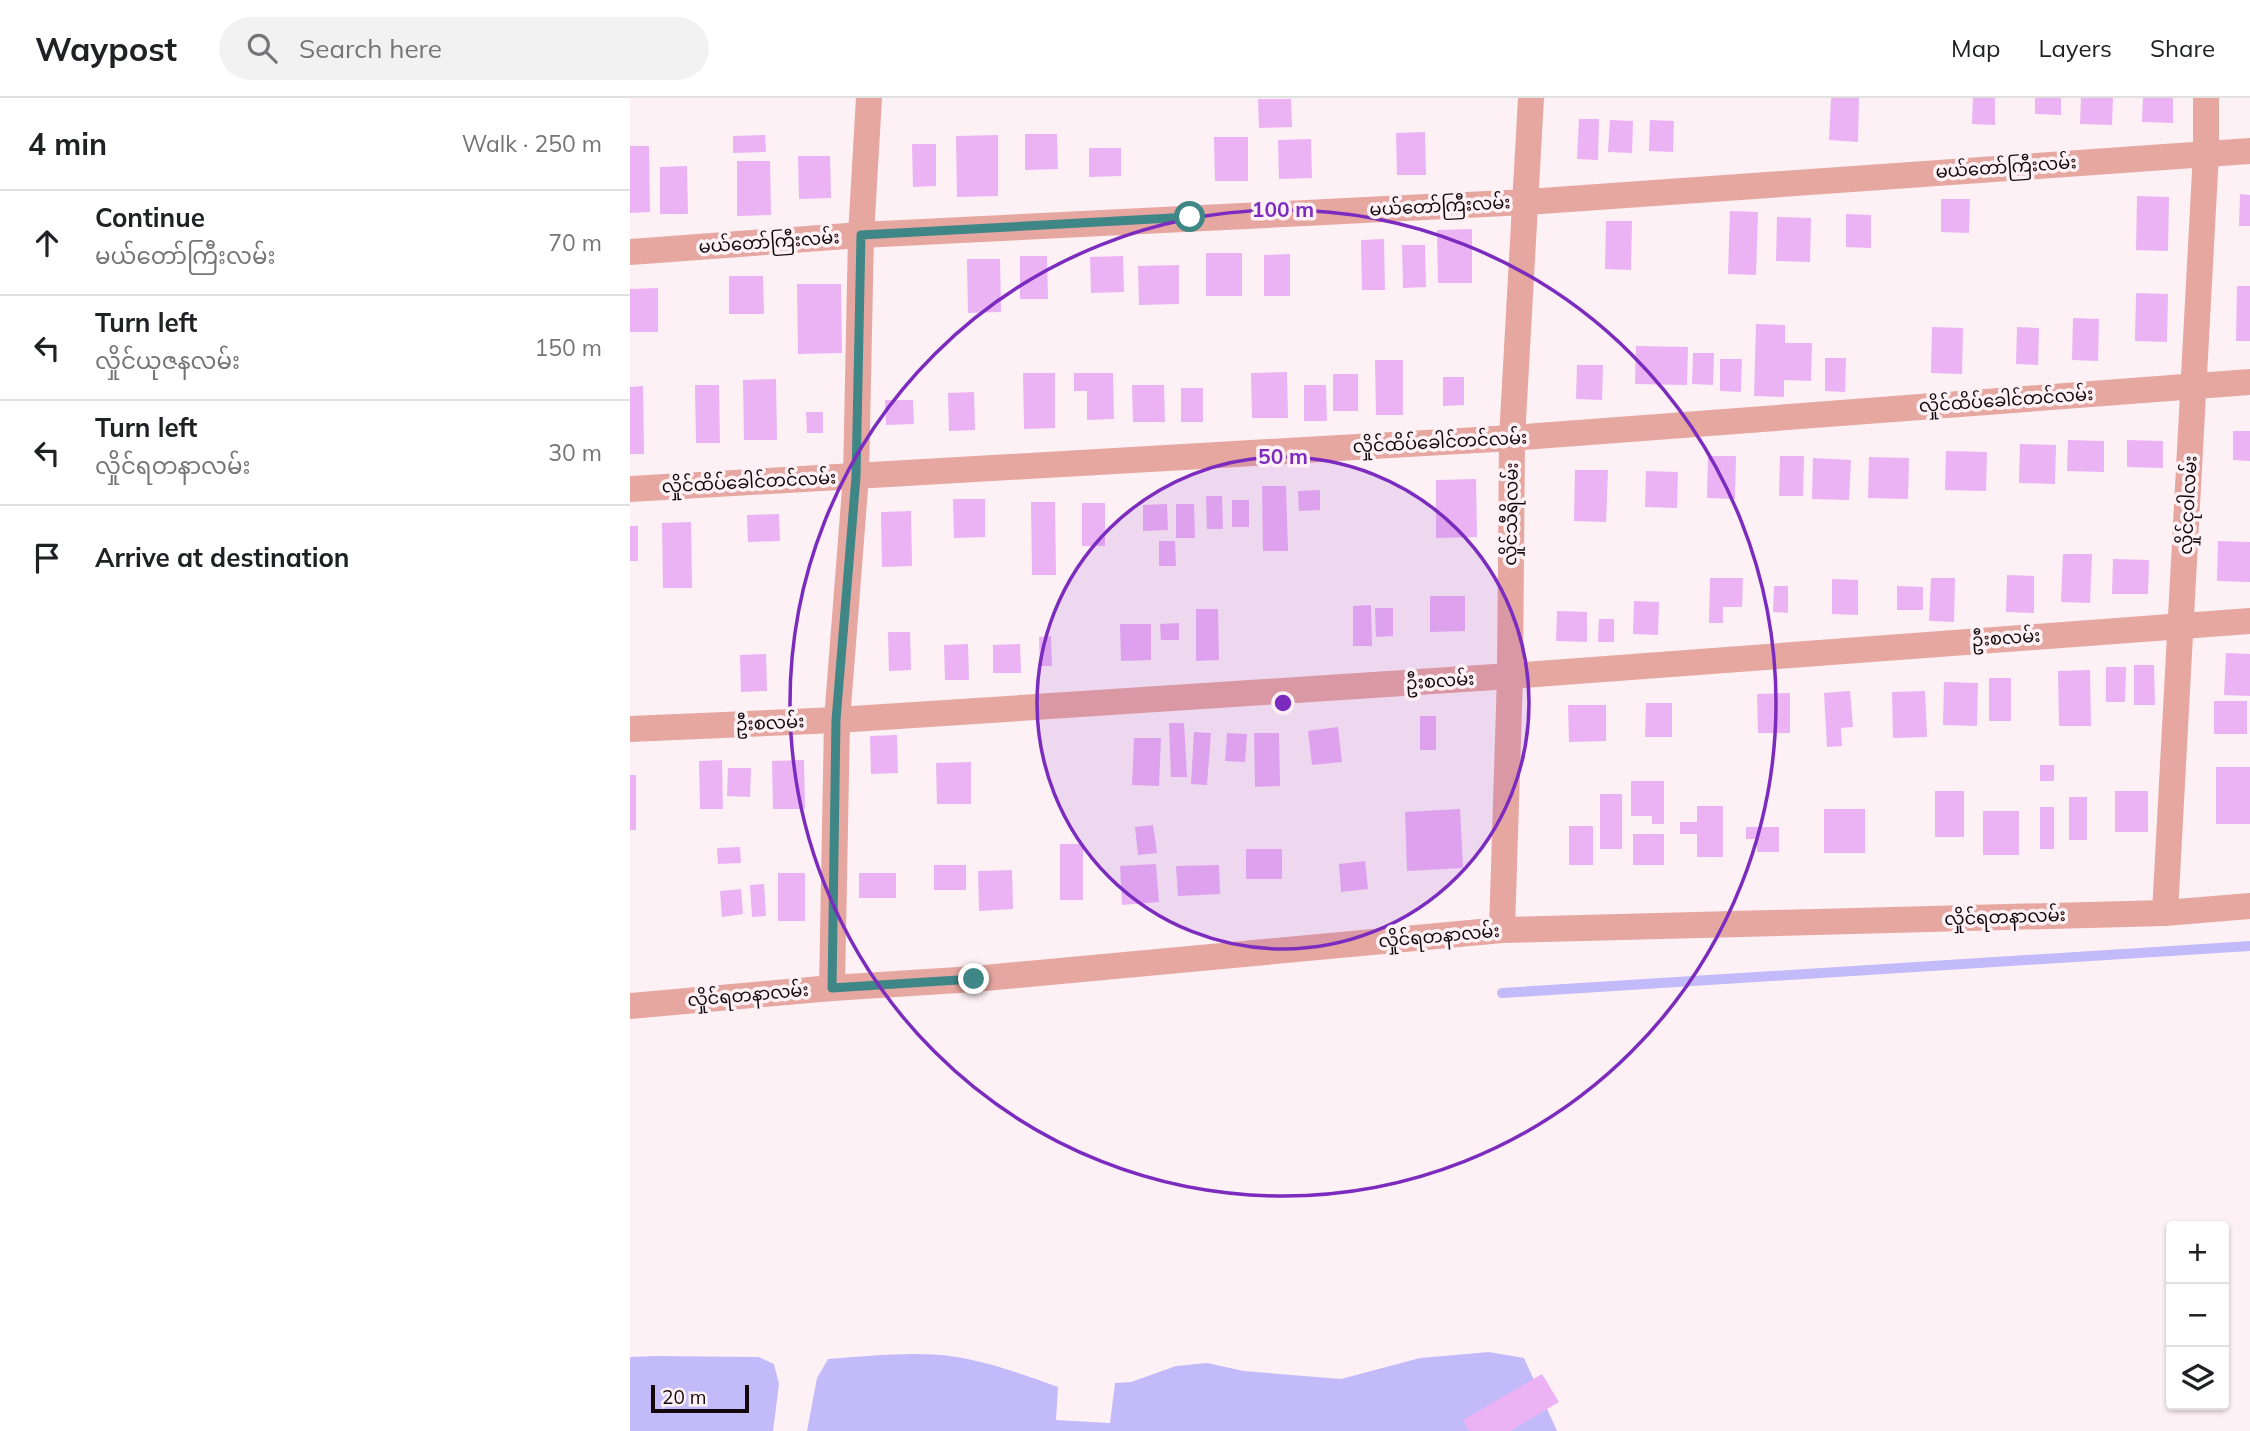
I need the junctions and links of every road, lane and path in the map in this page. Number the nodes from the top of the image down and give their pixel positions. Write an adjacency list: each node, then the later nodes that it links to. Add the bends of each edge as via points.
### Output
1 (869, 98): 7 (street)
2 (1531, 98): 6 (street, လှိုင်သီရိလမ်း)
3 (2207, 98): 5 (street, လှိုင်ငုဝါလမ်း)
4 (2250, 151): 5 (street, မယ်တော်ကြီးလမ်း)
5 (2206, 153): 6 (street, မယ်တော်ကြီးလမ်း); 10 (street, လှိုင်ငုဝါလမ်း)
6 (1527, 202): 7 (street, မယ်တော်ကြီးလမ်း); 11 (street, လှိုင်သီရိလမ်း)
7 (861, 235): 8 (street, မယ်တော်ကြီးလမ်း); 12 (street)
8 (630, 252)
9 (2250, 382): 10 (street, လှိုင်ထိပ်ခေါင်တင်လမ်း)
10 (2194, 386): 11 (street, လှိုင်ထိပ်ခေါင်တင်လမ်း); 15 (street, လှိုင်ငုဝါလမ်း)
11 (1512, 438): 12 (street, လှိုင်ထိပ်ခေါင်တင်လမ်း); 16 (street, လှိုင်သီရိလမ်း)
12 (856, 477): 13 (street, လှိုင်ထိပ်ခေါင်တင်လမ်း); 17 (street)
13 (630, 489)
14 (2250, 621): 15 (street, ဦးစလမ်း)
15 (2182, 625): 16 (street, ဦးစလမ်း); 20 (street, လှိုင်ငုဝါလမ်း)
16 (1510, 676): 17 (street, ဦးစလမ်း); 21 (street, လှိုင်သီရိလမ်း)
17 (836, 720): 18 (street, ဦးစလမ်း); 22 (street)
18 (630, 729)
19 (2250, 906): 20 (street, လှိုင်ရတနာလမ်း)
20 (2165, 913): 21 (street, လှိုင်ရတနာလမ်း)
21 (1502, 930): 22 (street, လှိုင်ရတနာလမ်း)
22 (832, 988): 23 (street, လှိုင်ရတနာလမ်း)
23 (630, 1006)

